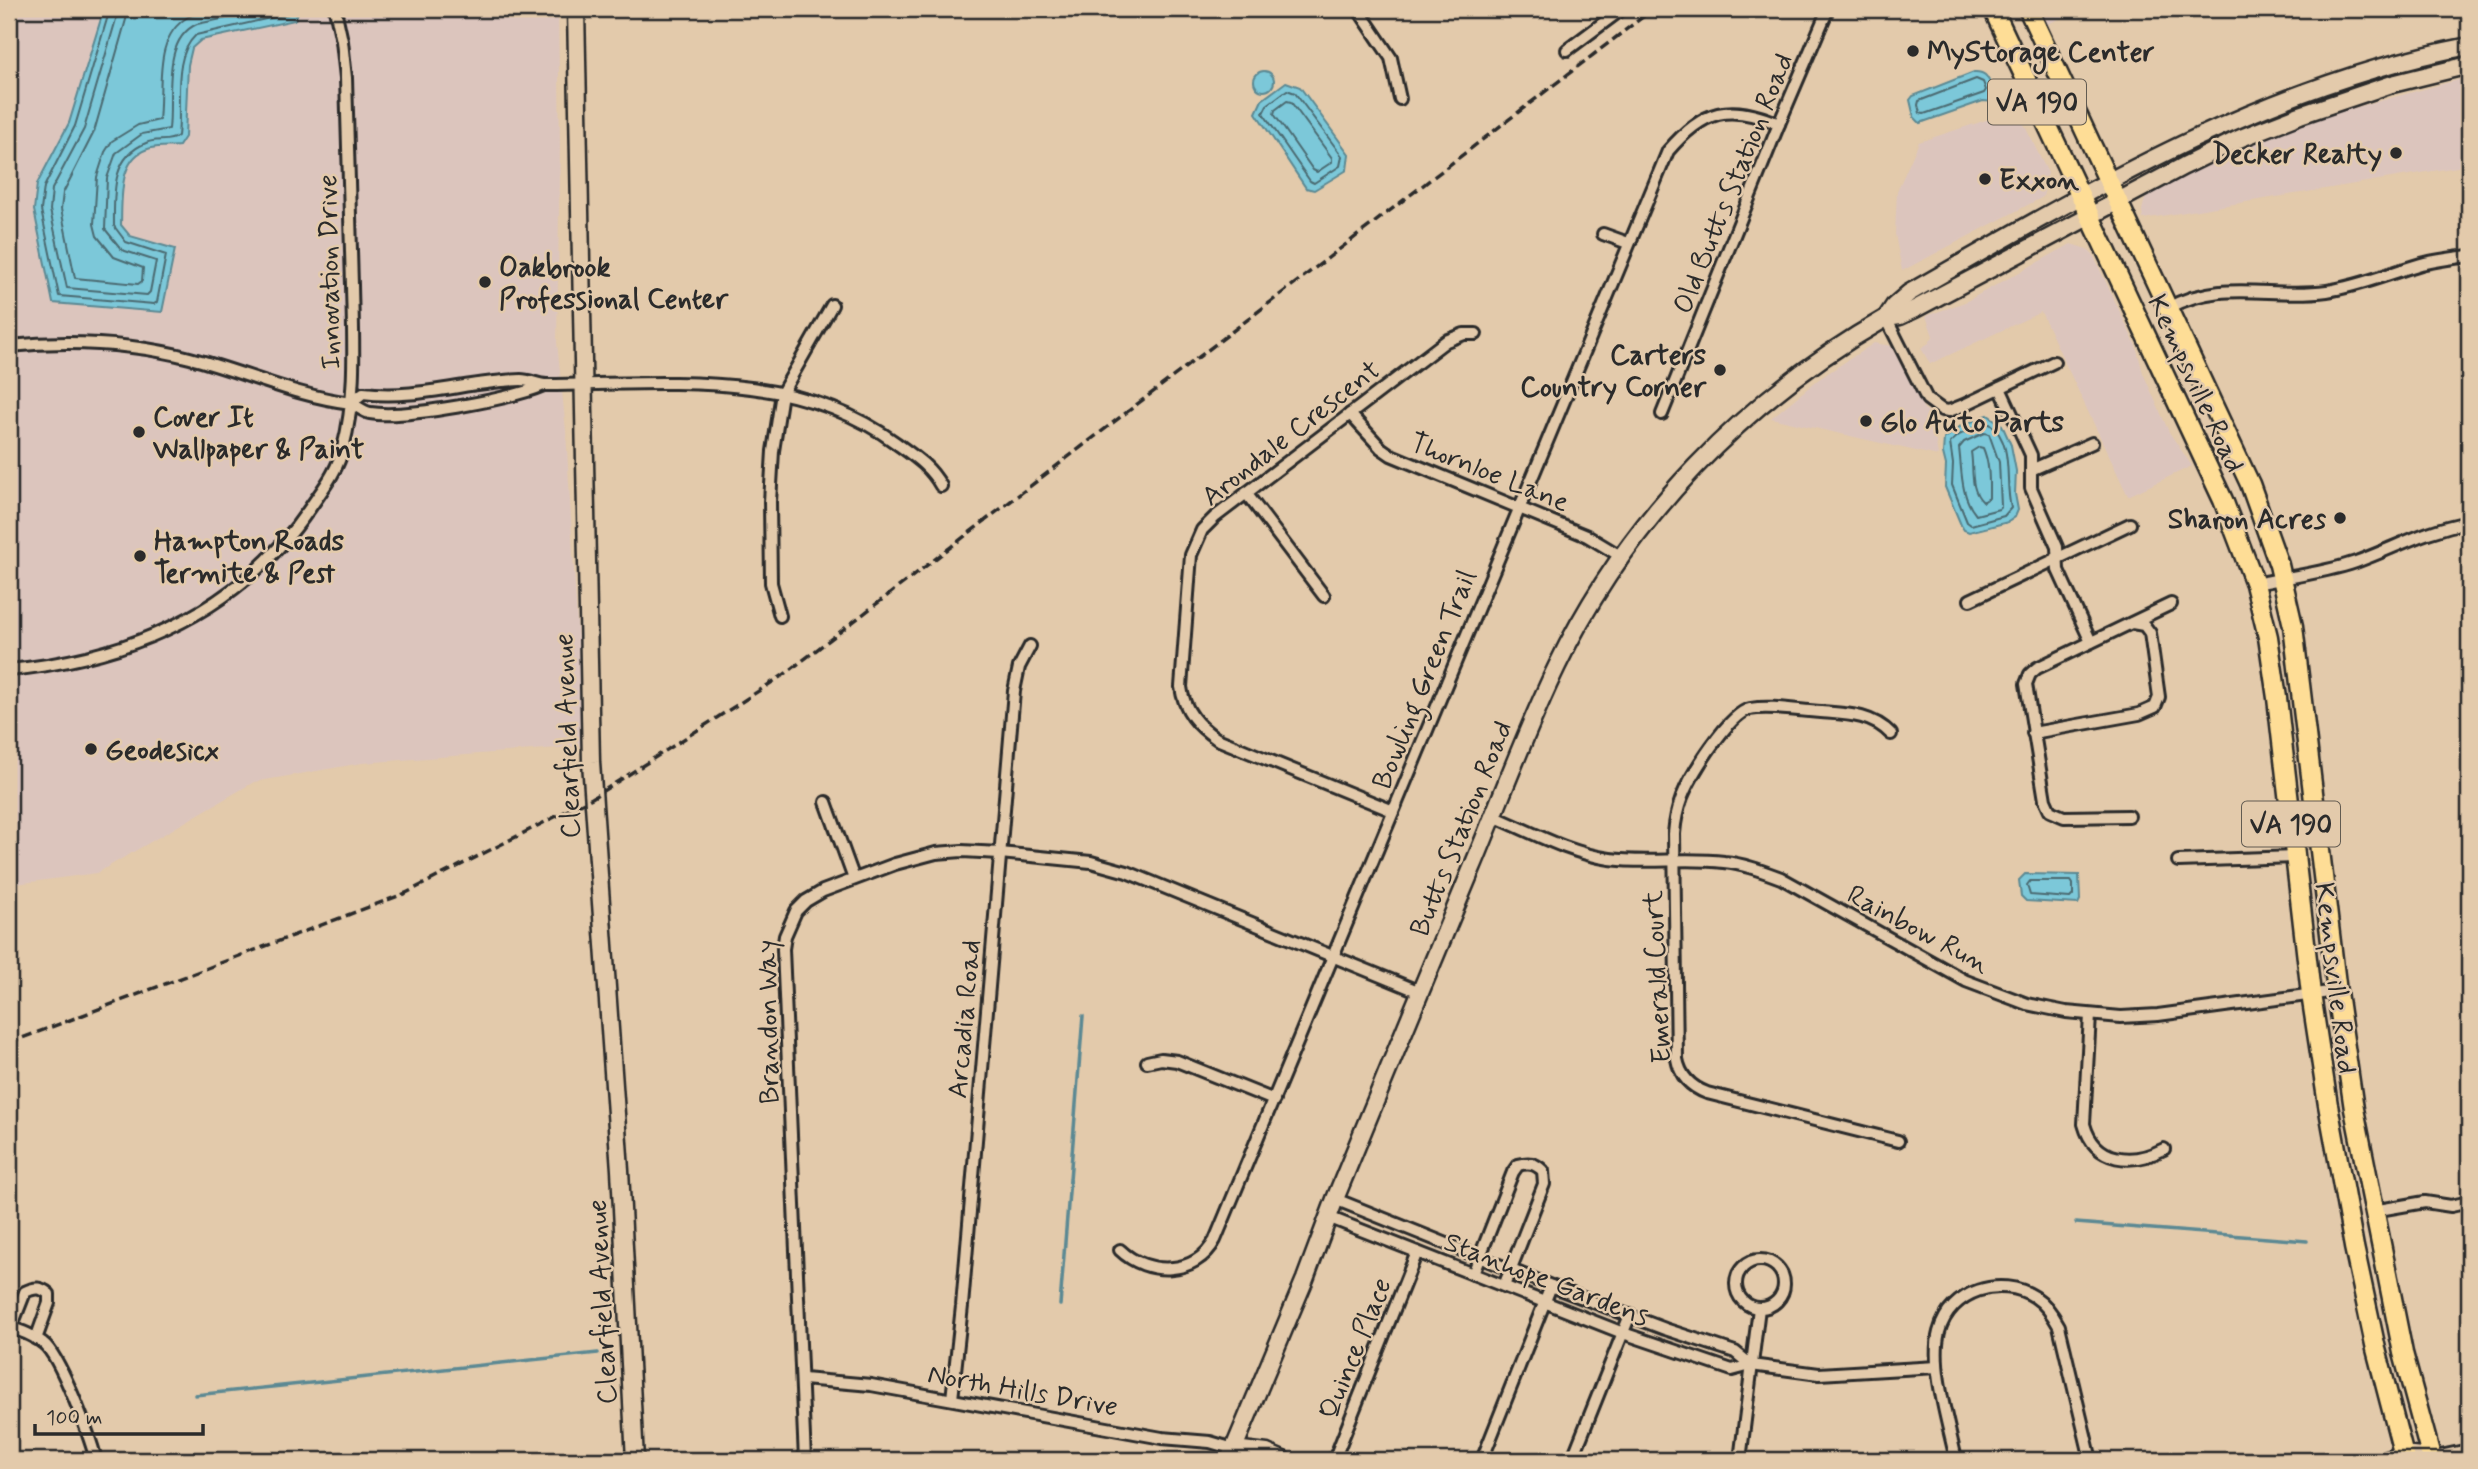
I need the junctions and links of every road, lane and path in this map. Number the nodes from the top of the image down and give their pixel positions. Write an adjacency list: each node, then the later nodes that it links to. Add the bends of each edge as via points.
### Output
1 (335, 9): 30 (street, Innovation Drive, via 346,78 354,369)
2 (576, 9): 26 (main road, Clearfield Avenue)
3 (1358, 9): 11 (street, via 1391,58)
4 (1622, 9): 9 (street)
5 (1828, 9): 12 (street, Old Butts Station Road)
6 (1993, 9): 14 (main road, Kempsville Road / VA 190)
7 (2028, 9): 13 (main road, Kempsville Road / VA 190)
8 (2469, 46): 13 (main road, Butts Station Road, via 2392,65 2240,117)
9 (1567, 50)
10 (2469, 65): 15 (main road, Butts Station Road, via 2392,84 2280,122)
11 (1400, 99)
12 (1779, 124): 18 (street, Bowling Green Trail, via 1734,111 1705,119 1679,138 1662,162); 32 (street, Old Butts Station Road)
13 (2108, 181): 14 (main road, Butts Station Road); 15 (main road, Kempsville Road / VA 190)
14 (2081, 195): 16 (main road, Kempsville Road / VA 190); 22 (main road, Butts Station Road, via 1909,293)
15 (2118, 201): 16 (main road, Butts Station Road); 21 (main road, Kempsville Road / VA 190)
16 (2091, 215): 22 (main road, Butts Station Road, via 1915,309); 43 (main road, Kempsville Road / VA 190, via 2222,500)
17 (1603, 233): 18 (street)
18 (1628, 243): 37 (street, Bowling Green Trail)
19 (2469, 256): 21 (street, via 2437,260 2326,291 2220,291)
20 (832, 306): 29 (street)
21 (2168, 308): 42 (main road, Kempsville Road / VA 190, via 2250,485)
22 (1886, 318): 28 (street, via 1935,407 1952,410); 40 (main road, Butts Station Road, via 1804,369 1740,423 1684,480)
23 (1476, 334): 31 (street, Arondale Crescent, via 1446,341)
24 (9, 346): 30 (street, via 100,343 157,350 318,399)
25 (2054, 362): 28 (street)
26 (583, 383): 27 (street); 29 (street, via 719,385); 100 (main road, Clearfield Avenue, via 592,789 620,1170)
27 (544, 385): 30 (street, via 524,380 408,394 363,393); 30 (street, via 524,393 421,411 368,413)
28 (2000, 388): 34 (street, via 2031,455)
29 (782, 393): 35 (street, via 836,407 878,430 932,470); 47 (street, via 770,502 771,583)
30 (351, 403): 51 (street, Innovation Drive, via 343,451 330,480 273,554 239,583 166,632 47,667)
31 (1350, 414): 36 (street, Arondale Crescent); 37 (street, Thornloe Lane, via 1391,455)
32 (1662, 414)
33 (2092, 443): 34 (street)
34 (2031, 470): 41 (street, via 2031,488)
35 (941, 486)
36 (1246, 493): 44 (street); 55 (street, Arondale Crescent, via 1202,530 1193,548 1181,675 1186,708 1196,723 1217,738)
37 (1518, 507): 40 (street, Thornloe Lane, via 1587,536); 55 (street, Bowling Green Trail)
38 (2469, 522): 42 (street, via 2409,538 2354,563)
39 (2130, 524): 41 (street)
40 (1622, 557): 56 (main road, Butts Station Road, via 1557,666)
41 (2058, 558): 45 (street); 49 (street, via 2058,570)
42 (2283, 578): 43 (street); 64 (main road, Kempsville Road / VA 190, via 2297,645)
43 (2255, 584): 59 (main road, Kempsville Road / VA 190, via 2273,667)
44 (1324, 596)
45 (1970, 600)
46 (2171, 604): 48 (street)
47 (780, 616)
48 (2132, 623): 49 (street); 52 (street, via 2144,625 2150,633 2159,697 2155,707 2139,714)
49 (2091, 642): 52 (street, via 2030,674 2026,690)
50 (1030, 646): 58 (street, Arcadia Road, via 1014,691)
51 (9, 670)
52 (2033, 733): 57 (street, via 2050,811 2064,817)
53 (1891, 734): 60 (street, Emerald Court, via 1872,719 1854,715 1763,709 1740,714 1683,793 1675,817)
54 (826, 802): 62 (street)
55 (1393, 811): 63 (street, Bowling Green Trail)
56 (1493, 816): 60 (street, Rainbow Run, via 1585,854); 65 (main road, Butts Station Road)
57 (2130, 816)
58 (1000, 853): 62 (street, Brandon Way, via 936,853); 63 (street, Brandon Way, via 1091,862 1127,872); 94 (street, Arcadia Road)
59 (2295, 857): 61 (street); 66 (main road, Kempsville Road / VA 190)
60 (1674, 860): 67 (street, Rainbow Run, via 1757,869 1975,985 2027,1004); 70 (street, Emerald Court, via 1677,1059 1687,1080 1707,1093)
61 (2178, 861)
62 (854, 879): 93 (street, Brandon Way, via 806,901 789,922 785,936)
63 (1333, 956): 65 (street, Brandon Way); 69 (street, Bowling Green Trail)
64 (2337, 991): 66 (street, Rainbow Run); 74 (main road, Kempsville Road / VA 190)
65 (1420, 992): 72 (main road, Butts Station Road)
66 (2311, 994): 67 (street, Rainbow Run, via 2158,1015); 97 (main road, Kempsville Road / VA 190, via 2334,1146)
67 (2091, 1015): 71 (street, via 2087,1136 2097,1149 2113,1157 2138,1158)
68 (1147, 1062): 69 (street, via 1177,1061)
69 (1274, 1100): 77 (street, Bowling Green Trail, via 1205,1254 1181,1267 1154,1268)
70 (1898, 1141)
71 (2164, 1149)
72 (1335, 1199): 75 (main road, Butts Station Road); 76 (street, Stanhope Gardens)
73 (2469, 1202): 74 (street, via 2451,1206 2426,1202)
74 (2373, 1211): 98 (main road, Kempsville Road / VA 190)
75 (1328, 1217): 78 (street, Stanhope Gardens); 96 (main road, Butts Station Road)
76 (1420, 1234): 79 (street, Stanhope Gardens); 80 (street)
77 (1120, 1250)
78 (1417, 1252): 80 (street, Stanhope Gardens); 103 (street, Quince Place)
79 (1479, 1257): 81 (street, Stanhope Gardens); 81 (street, via 1513,1172 1525,1163 1538,1166 1544,1184); 82 (street)
80 (1438, 1260): 82 (street, Stanhope Gardens)
81 (1510, 1269): 83 (street); 84 (street, Stanhope Gardens)
82 (1473, 1274): 83 (street, Stanhope Gardens)
83 (1504, 1286): 85 (street, Stanhope Gardens)
84 (1551, 1286): 85 (street); 87 (street, Stanhope Gardens)
85 (1544, 1303): 89 (street, Stanhope Gardens); 104 (street)
86 (1759, 1308): 86 (street, via 1776,1302 1784,1287 1780,1270 1757,1260 1742,1268 1737,1285 1744,1301); 91 (street)
87 (1630, 1315): 89 (street); 91 (street, Stanhope Gardens, via 1735,1352)
88 (10, 1328): 90 (street); 90 (street, via 25,1292 43,1289 49,1294 49,1303)
89 (1623, 1333): 91 (street, Stanhope Gardens, via 1732,1370); 105 (street)
90 (36, 1339): 99 (street, via 58,1360)
91 (1751, 1365): 92 (street, Stanhope Gardens, via 1819,1374); 106 (street)
92 (1937, 1367): 107 (street); 108 (street, via 1939,1330 1958,1301 1972,1292 1998,1286 2038,1298 2059,1326)
93 (803, 1379): 94 (street, North Hills Drive); 101 (street, Brandon Way)
94 (952, 1399): 96 (street, North Hills Drive, via 1162,1438 1210,1442)
95 (2469, 1450): 98 (street)
96 (1236, 1457): 102 (main road, via 1266,1453)
97 (2398, 1458): 98 (main road)
98 (2431, 1459)
99 (96, 1460)
100 (635, 1460)
101 (805, 1460)
102 (1283, 1460)
103 (1334, 1460)
104 (1482, 1460)
105 (1572, 1460)
106 (1740, 1460)
107 (1956, 1460)
108 (2091, 1460)

